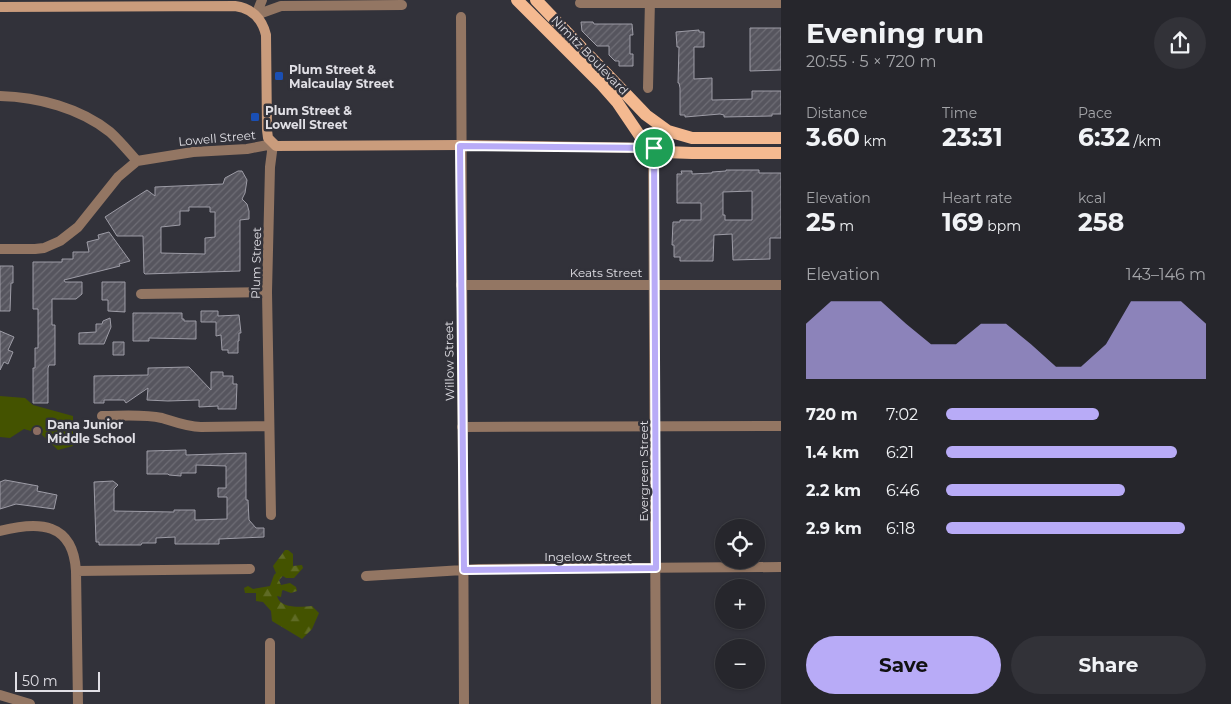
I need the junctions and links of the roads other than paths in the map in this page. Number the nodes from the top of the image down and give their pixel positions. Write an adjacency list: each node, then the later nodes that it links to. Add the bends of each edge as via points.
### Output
1 (262, 0): 10 (street)
2 (517, 0): 18 (main road, Nimitz Boulevard, via 602,85 638,134)
3 (536, 0): 14 (main road, Nimitz Boulevard, via 649,118 676,134)
4 (650, 1): 5 (street); 7 (street); 12 (street)
5 (781, 2)
6 (86, 3): 9 (street); 10 (street, via 235,6)
7 (580, 3)
8 (402, 4): 10 (street, via 282,6)
9 (0, 7)
10 (256, 15): 16 (street, Plum Street, via 266,38 267,130)
11 (461, 17): 17 (street, Willow Street)
12 (648, 88)
13 (0, 96): 20 (street, via 38,100 77,114 109,132)
14 (703, 138): 15 (main road, Nimitz Boulevard); 18 (main road)
15 (781, 138)
16 (273, 144): 17 (street, Lowell Street, via 279,147); 20 (street, Lowell Street); 25 (street, Plum Street)
17 (460, 146): 18 (street, Lowell Street); 22 (street, Willow Street)
18 (654, 148): 19 (main road, via 676,153); 23 (street, Evergreen Street)
19 (781, 154)
20 (137, 161): 21 (street, via 118,177 78,227 60,242 35,249)
21 (0, 248)
22 (461, 285): 23 (street, Keats Street); 31 (street, Willow Street)
23 (655, 285): 24 (street, Keats Street); 29 (street, Evergreen Street)
24 (781, 285)
25 (267, 292): 26 (street); 28 (street, Plum Street)
26 (141, 294)
27 (102, 416): 28 (street, via 148,416 201,428)
28 (268, 426): 32 (street, Plum Street)
29 (655, 426): 30 (street); 31 (street); 35 (street, Evergreen Street)
30 (781, 426)
31 (462, 427): 37 (street, Willow Street)
32 (271, 515)
33 (0, 531): 38 (street, via 26,525 52,529 72,549)
34 (781, 567): 35 (street, Ingelow Street)
35 (656, 568): 37 (street, Ingelow Street); 46 (street, Evergreen Street)
36 (250, 569): 38 (street)
37 (464, 570): 39 (street, Ingelow Street); 45 (street, Willow Street)
38 (76, 571): 43 (street)
39 (366, 576)
40 (270, 644): 44 (street)
41 (0, 695): 42 (street)
42 (30, 704)
43 (78, 704)
44 (270, 704)
45 (464, 704)
46 (656, 704)

